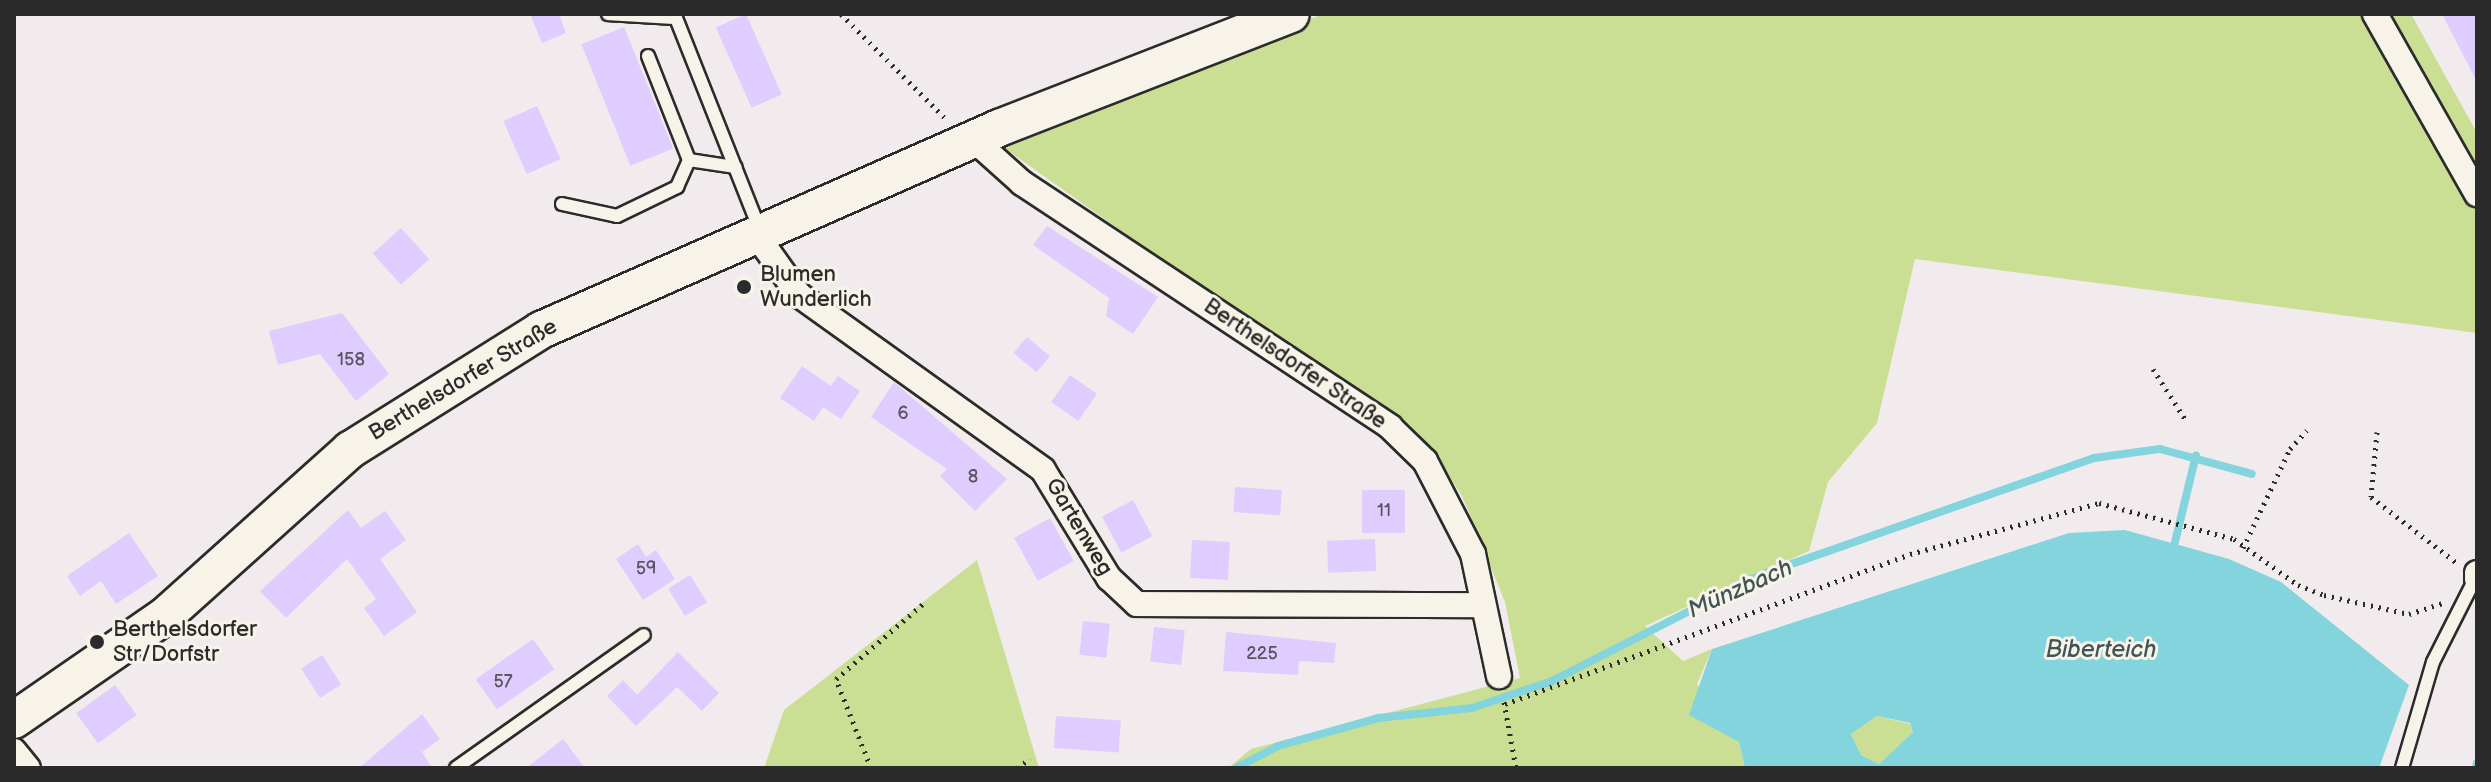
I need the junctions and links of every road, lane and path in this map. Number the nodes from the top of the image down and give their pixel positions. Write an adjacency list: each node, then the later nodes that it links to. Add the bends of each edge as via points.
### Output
1 (608, 14): 8 (lane, via 676,18)
2 (841, 14): 6 (path)
3 (1291, 14): 6 (street, Berthelsdorfer Straße)
4 (2375, 14): 9 (street)
5 (648, 56): 7 (lane)
6 (973, 139): 11 (street, Berthelsdorfer Straße); 19 (street, Berthelsdorfer Straße, via 1022,183 1390,427 1452,505)
7 (689, 160): 8 (lane); 10 (lane, via 677,187 617,216)
8 (735, 167): 11 (lane)
9 (2477, 194)
10 (562, 204)
11 (758, 232): 19 (street, Gartenweg, via 799,295 1043,470 1109,578 1137,604); 22 (street, Berthelsdorfer Straße, via 541,330 350,450 165,616)
12 (2153, 369): 13 (path)
13 (2185, 419)
14 (2307, 430): 16 (path, via 2290,449)
15 (2377, 432): 17 (path, via 2371,497)
16 (2243, 548): 17 (path, via 2298,585 2409,614); 29 (path, via 2193,526 2099,503 2065,507 1910,554 1505,704)
17 (2474, 580): 30 (lane, via 2433,662)
18 (924, 603): 27 (path, via 836,679)
19 (1483, 605): 21 (street, Berthelsdorfer Straße)
20 (644, 635): 26 (lane)
21 (1499, 676)
22 (14, 720)
23 (14, 751): 25 (street)
24 (1030, 759): 28 (path)
25 (28, 768)
26 (456, 768)
27 (871, 768)
28 (1017, 768)
29 (1516, 768)
30 (2402, 768)

